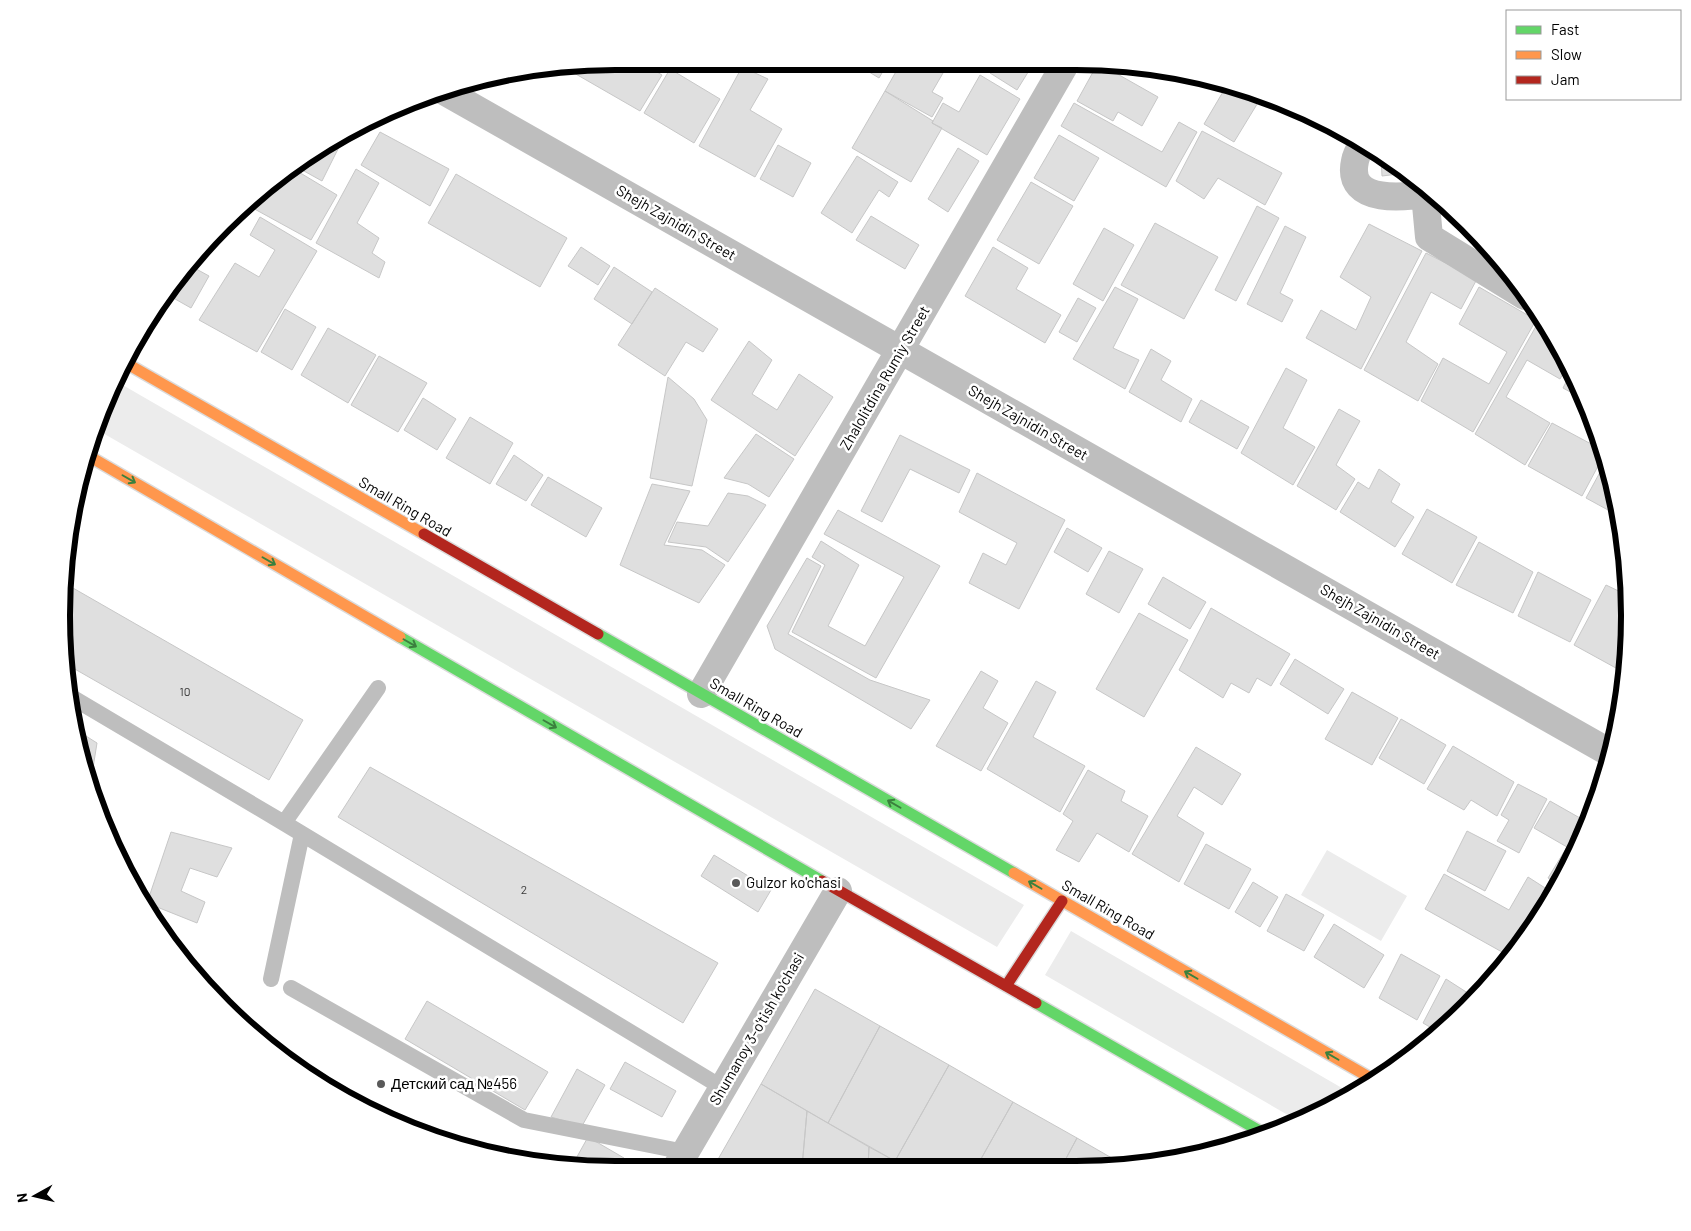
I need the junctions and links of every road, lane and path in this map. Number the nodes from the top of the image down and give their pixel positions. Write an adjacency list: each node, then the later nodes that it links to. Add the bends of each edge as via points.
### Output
1 (1062, 70): 7 (street, Zhalolitdina Rumiy Street)
2 (452, 95): 7 (street, Shejh Zajnidin Street)
3 (1359, 150): 4 (street, via 1354,171 1365,190 1385,198)
4 (1422, 195)
5 (1429, 200): 6 (street, via 1430,237)
6 (1511, 287)
7 (901, 351): 11 (street, Zhalolitdina Rumiy Street); 13 (street, Shejh Zajnidin Street)
8 (131, 366): 11 (highway, Small Ring Road)
9 (93, 459): 16 (highway, one-way to 16)
10 (378, 688): 14 (lane)
11 (701, 694): 17 (highway, Small Ring Road, one-way to 11)
12 (77, 700): 14 (lane)
13 (1604, 749)
14 (284, 823): 15 (lane)
15 (302, 834): 18 (lane); 22 (lane)
16 (838, 891): 19 (highway); 22 (street, Shumanoy 3-o'tish ko'chasi)
17 (1062, 901): 19 (highway); 21 (highway, Small Ring Road, one-way to 17)
18 (271, 979)
19 (1006, 986): 23 (highway)
20 (291, 988): 24 (lane, via 524,1120)
21 (1367, 1076)
22 (723, 1088): 24 (street, Shumanoy 3-o'tish ko'chasi)
23 (1257, 1130)
24 (680, 1160)

